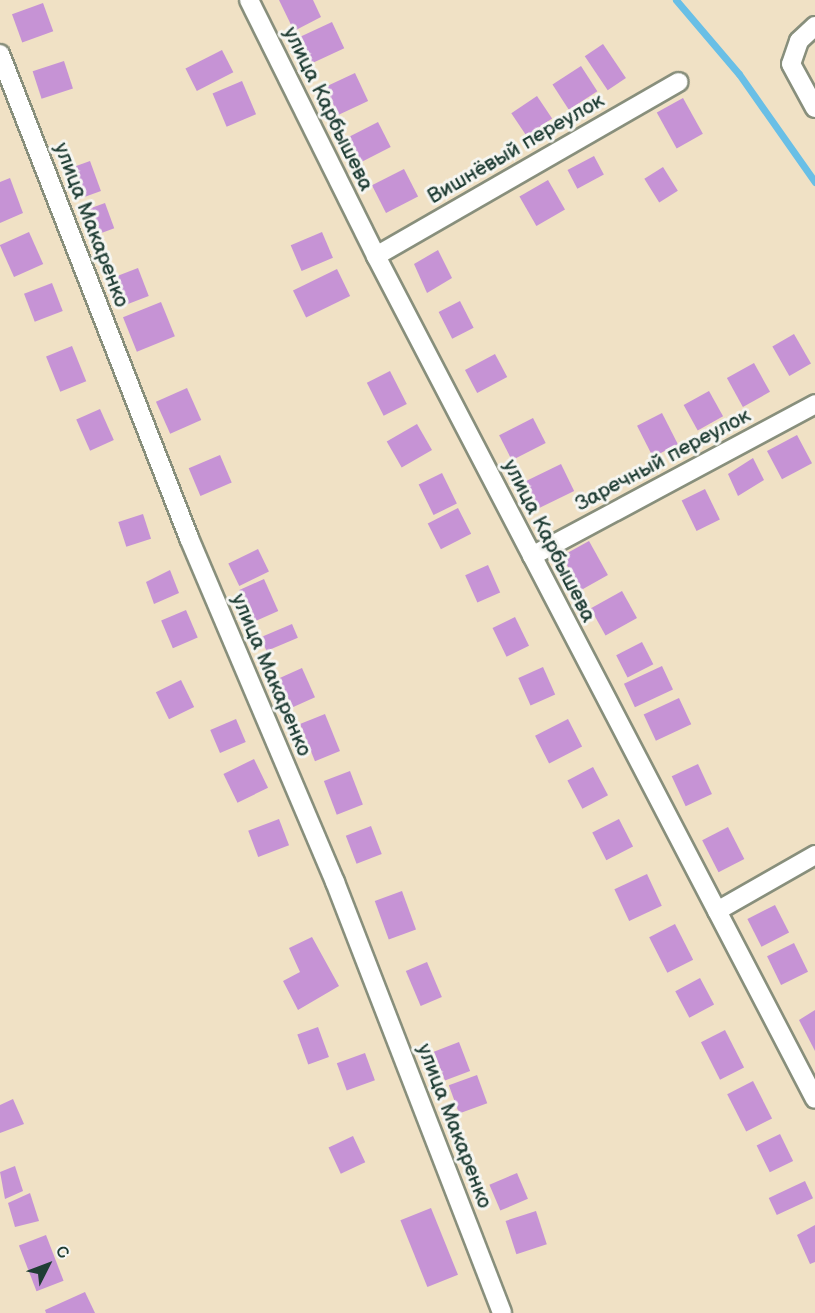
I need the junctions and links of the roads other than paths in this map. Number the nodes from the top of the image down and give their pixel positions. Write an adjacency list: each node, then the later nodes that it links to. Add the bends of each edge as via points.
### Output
1 (249, 0): 6 (street, улица Карбышева)
2 (815, 26): 5 (street, via 799,40 791,64)
3 (0, 54): 12 (street, улица Макаренко, via 189,538 335,882)
4 (678, 81): 6 (street, Вишнёвый переулок)
5 (815, 108)
6 (376, 256): 8 (street, улица Карбышева)
7 (815, 404): 8 (street, Заречный переулок)
8 (532, 556): 10 (street, улица Карбышева)
9 (815, 855): 10 (street)
10 (717, 911): 11 (street, улица Карбышева)
11 (815, 1099)
12 (502, 1313)

